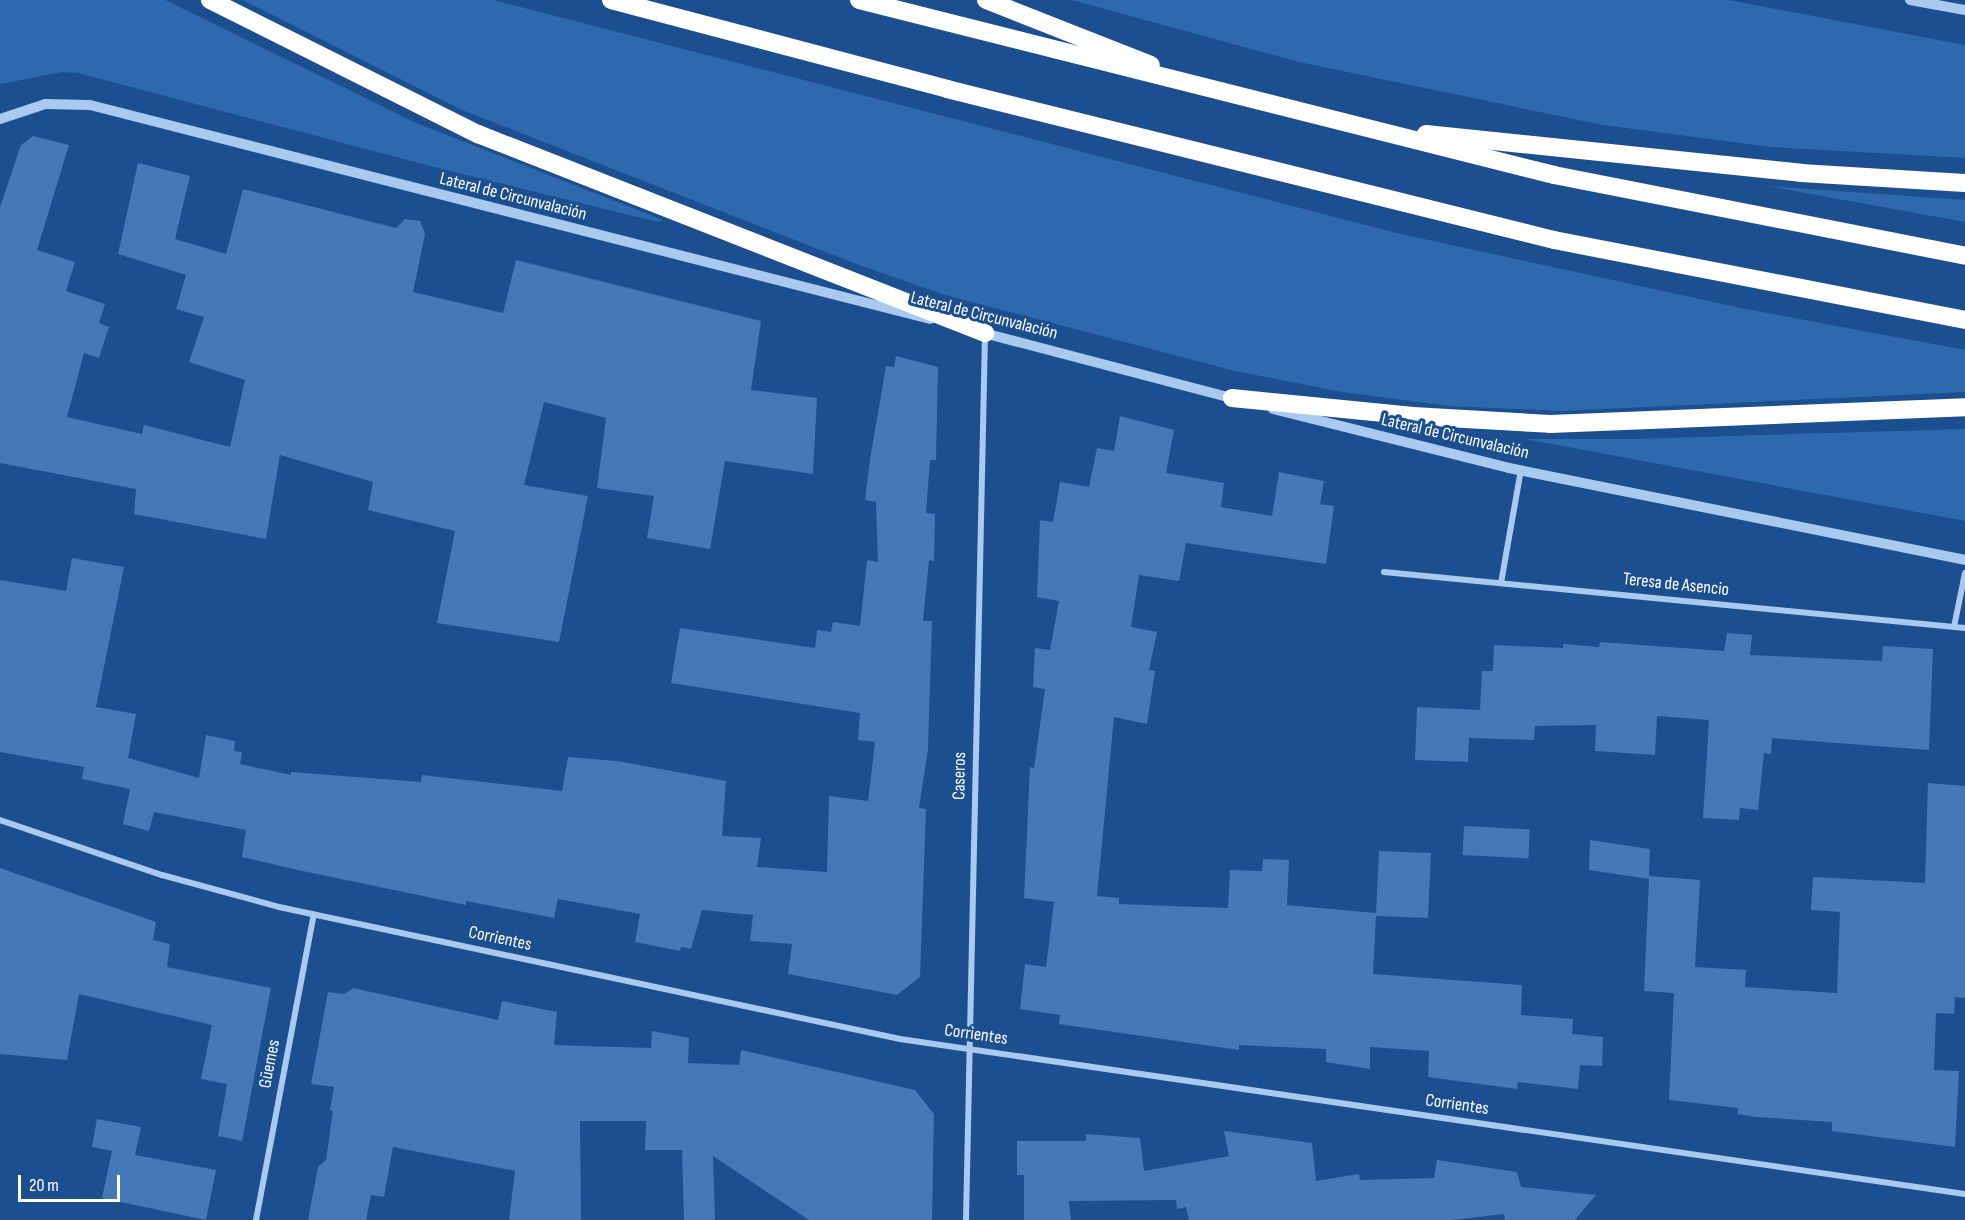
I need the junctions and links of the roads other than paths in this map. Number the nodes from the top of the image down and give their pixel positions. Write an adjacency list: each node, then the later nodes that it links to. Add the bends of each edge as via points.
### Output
1 (210, 0): 13 (highway, via 478,134)
2 (611, 0): 12 (highway, via 947,89 1532,234)
3 (859, 0): 7 (highway)
4 (986, 0): 7 (highway)
5 (1910, 0): 6 (street)
6 (1965, 10)
7 (1222, 94): 9 (highway)
8 (0, 119): 13 (street, Lateral de Circunvalación, via 45,105 90,105)
9 (1355, 126): 10 (highway, via 1801,173); 11 (highway, via 1566,177)
10 (1965, 183)
11 (1965, 256)
12 (1965, 320)
13 (985, 333): 14 (street, Lateral de Circunvalación); 25 (street, Caseros)
14 (1232, 398): 15 (highway, via 1413,416 1550,424); 16 (street, Lateral de Circunvalación)
15 (1965, 407)
16 (1521, 470): 17 (street, Lateral de Circunvalación); 20 (street)
17 (1965, 560)
18 (1384, 572): 20 (street, Teresa de Asencio)
19 (1965, 573): 21 (street)
20 (1501, 583): 21 (street, Teresa de Asencio)
21 (1954, 627): 22 (street, Teresa de Asencio)
22 (1965, 628)
23 (0, 820): 24 (street, Corrientes, via 162,875)
24 (314, 914): 25 (street, Corrientes, via 900,1039); 27 (street, Güemes)
25 (969, 1049): 26 (street, Corrientes); 28 (street, Caseros)
26 (1965, 1194)
27 (256, 1220)
28 (966, 1220)

